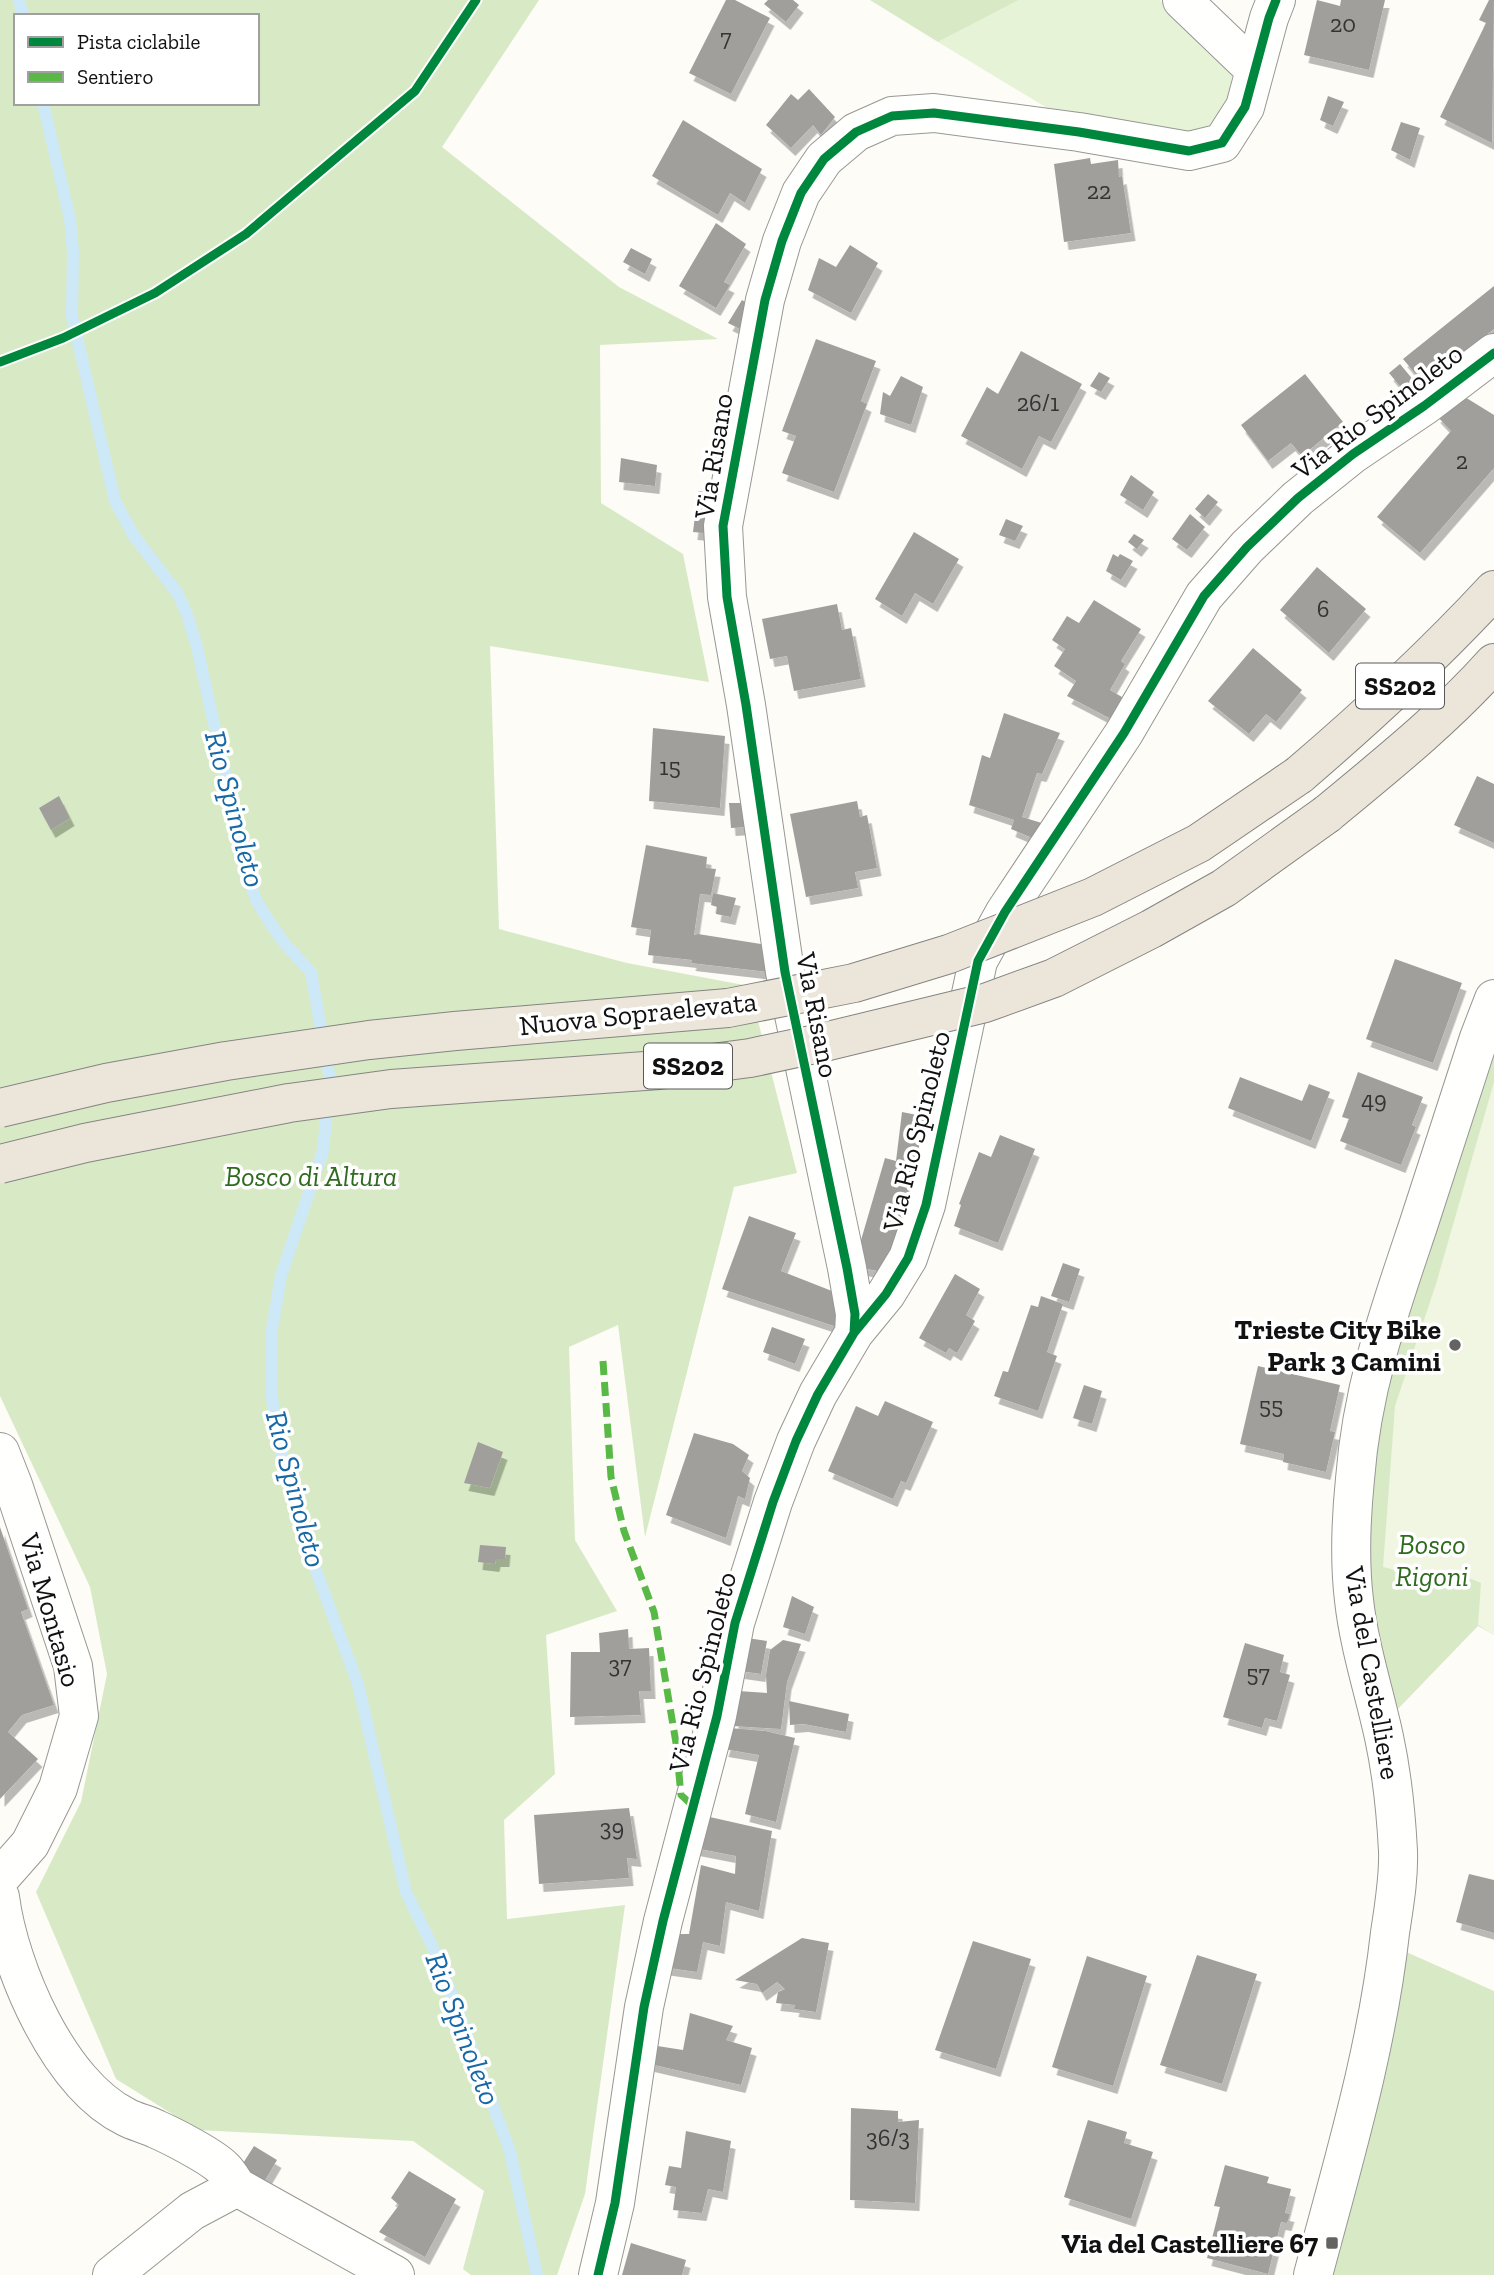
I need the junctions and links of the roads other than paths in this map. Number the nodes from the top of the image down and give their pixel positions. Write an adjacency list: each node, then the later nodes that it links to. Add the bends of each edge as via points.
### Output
1 (1182, 0): 3 (street)
2 (1276, 0): 3 (street, Via Risano)
3 (1255, 70): 10 (street, Via Risano, via 1245,107 1222,143 1189,151 1079,131 934,113 892,116 856,132 824,159 801,193 782,241 765,300 723,526 727,597 785,972 847,1268)
4 (1494, 353): 10 (street, Via Rio Spinoleto, via 1298,498 1204,596 1124,733 1005,912 978,961 926,1205 908,1258)
5 (1494, 590): 8 (highway, Nuova Sopraelevata / SS202, bridge, via 1373,713 1299,775 1199,843 1093,897 949,954 854,983 728,1008 455,1031 239,1059)
6 (1494, 663): 9 (highway, Nuova Sopraelevata / SS202, bridge, via 1408,747 1327,814 1224,888 1054,978 985,1003 750,1058 659,1070 391,1089 289,1103)
7 (1494, 999): 18 (street, Via del Castelliere, via 1383,1328 1361,1421 1352,1575 1356,1614 1395,1795 1398,1856 1378,2016)
8 (0, 1108)
9 (0, 1164)
10 (854, 1332): 17 (street, Via Rio Spinoleto, via 796,1441 735,1623 717,1716 644,2007 615,2203)
11 (0, 1452): 12 (street, Via Montasio, via 73,1665 79,1716 58,1788 30,1844)
12 (0, 1878)
13 (0, 1897): 14 (street, via 12,1954 33,2006 61,2056 93,2093 125,2117 157,2129 223,2167)
14 (237, 2186): 15 (street, via 192,2211); 16 (street)
15 (112, 2275)
16 (395, 2275)
17 (598, 2275)
18 (1313, 2275)

